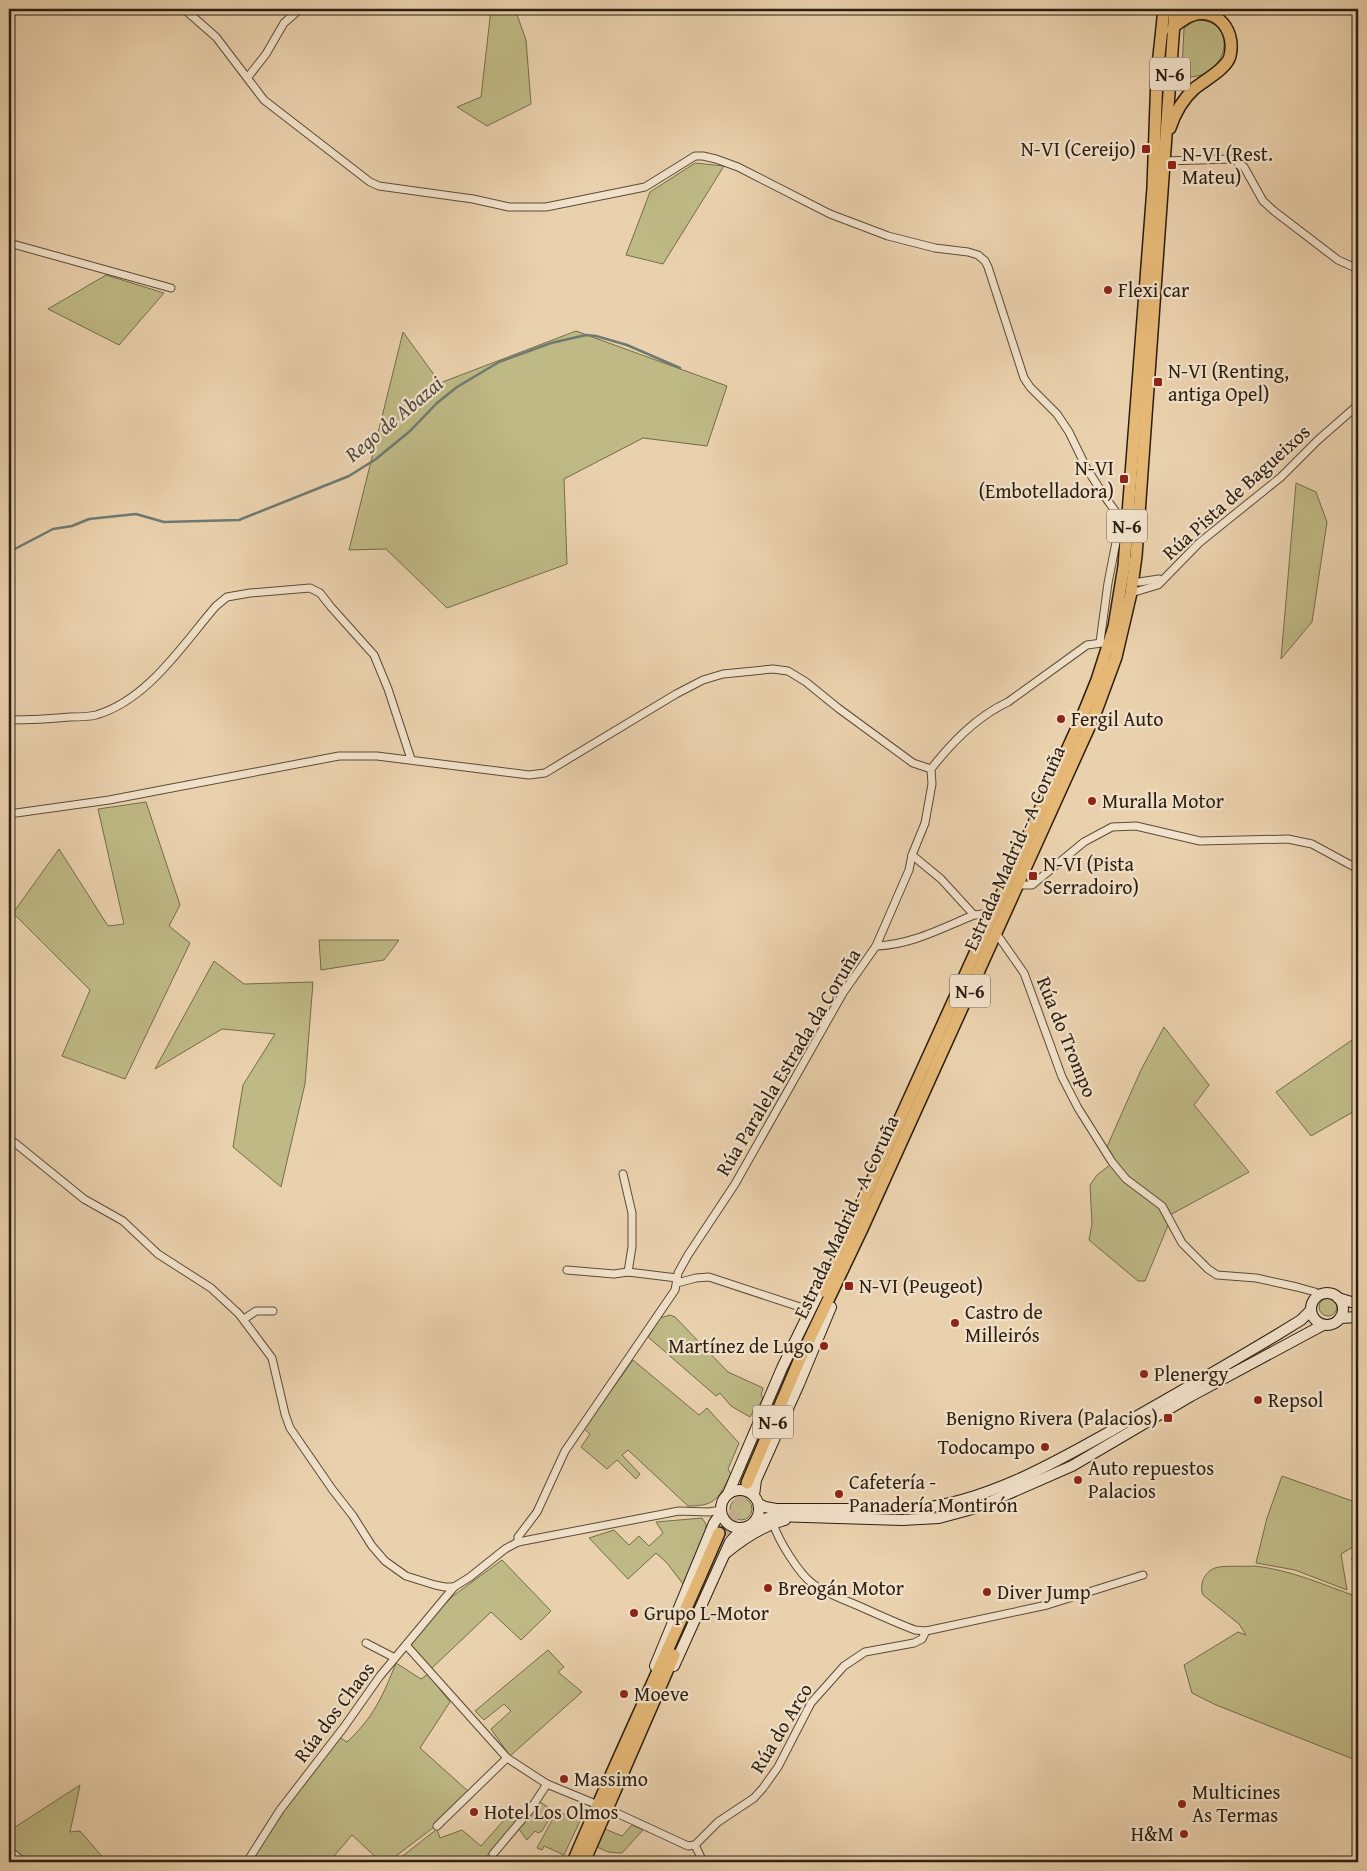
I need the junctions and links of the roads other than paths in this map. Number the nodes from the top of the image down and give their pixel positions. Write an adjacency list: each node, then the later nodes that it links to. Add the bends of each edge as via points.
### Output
1 (184, 9): 7 (street, via 209,30)
2 (300, 9): 7 (street, via 284,23)
3 (1164, 9): 6 (highway, Estrada Madrid - A Coruña / N-6)
4 (1175, 9): 5 (highway, Estrada Madrid - A Coruña / N-6)
5 (1174, 26): 6 (highway, via 1167,37 1164,66); 8 (highway, Estrada Madrid - A Coruña / N-6); 8 (highway, via 1189,16 1205,12 1216,17 1226,28 1231,42 1230,59 1182,102)
6 (1157, 75): 14 (highway, Estrada Madrid - A Coruña / N-6, via 1153,188)
7 (248, 77): 14 (street, via 264,100 379,186 508,207 546,207 645,187 695,156 703,156 738,167 830,214 888,236 978,255 988,267 1024,378 1057,414 1087,470)
8 (1166, 139): 9 (highway, Estrada Madrid - A Coruña / N-6)
9 (1164, 161): 11 (street, via 1233,159 1244,167 1263,201 1274,212 1338,260); 17 (highway, Estrada Madrid - A Coruña / N-6)
10 (9, 243): 12 (street)
11 (1358, 269)
12 (171, 288)
13 (1358, 405): 15 (street, Rúa Pista de Bagueixos, via 1281,477 1199,543)
14 (1123, 520): 18 (street, via 1120,522 1109,591); 18 (highway, Estrada Madrid - A Coruña / N-6, via 1124,566 1114,627)
15 (1161, 581): 16 (street); 17 (street, Rúa Pista de Bagueixos, via 1154,588)
16 (1139, 582)
17 (1131, 593): 25 (highway, Estrada Madrid - A Coruña / N-6, via 1116,657 1095,714)
18 (1104, 644): 21 (street, via 1087,645 970,726); 27 (highway, Estrada Madrid - A Coruña / N-6, via 1097,680 1082,717)
19 (9, 720): 20 (street, via 94,716 107,711 149,683 227,597 310,588 320,593 374,655)
20 (411, 759): 21 (street, via 528,775 544,772 703,680 723,674 774,669 788,671 806,682 913,763); 22 (street, via 339,756 109,800)
21 (931, 769): 23 (street, Rúa Paralela Estrada da Coruña, via 932,784 925,823)
22 (9, 814)
23 (912, 855): 26 (street, via 941,879); 29 (street, Rúa Paralela Estrada da Coruña, via 909,870)
24 (1358, 869): 25 (street, via 1312,844 1288,839 1200,841 1136,826 1112,827 1084,842 1032,885)
25 (1018, 885): 28 (highway, Estrada Madrid - A Coruña / N-6)
26 (974, 915): 27 (street, via 983,914); 29 (street, via 913,940)
27 (991, 918): 32 (highway, Estrada Madrid - A Coruña / N-6)
28 (996, 933): 32 (highway, Estrada Madrid - A Coruña / N-6); 36 (street, Rúa do Trompo, via 1024,973 1062,1078 1078,1108 1121,1173 1162,1206 1182,1243 1217,1275 1256,1278 1315,1292)
29 (876, 946): 35 (street, Rúa Paralela Estrada da Coruña, via 843,993 735,1184 688,1256)
30 (9, 1141): 44 (street, via 84,1199 123,1221 158,1254 211,1288)
31 (623, 1174): 34 (street, via 632,1213)
32 (857, 1227): 41 (main road); 46 (highway, Estrada Madrid - A Coruña / N-6); 48 (main road, via 799,1384 756,1480)
33 (567, 1270): 34 (street)
34 (628, 1272): 35 (street)
35 (677, 1281): 41 (street, via 709,1277); 55 (street, Rúa Paralela Estrada da Coruña, via 675,1290 564,1451 538,1512 518,1537)
36 (1318, 1296): 37 (main road, via 1328,1293); 39 (main road)
37 (1338, 1298): 38 (main road); 43 (main road, via 1343,1310)
38 (1358, 1304)
39 (1311, 1310): 45 (main road, via 1314,1320); 48 (main road, via 1275,1336 1067,1456 968,1498 915,1509 776,1509 764,1507)
40 (273, 1311): 44 (street, via 256,1311)
41 (808, 1312): 47 (main road)
42 (1358, 1317): 43 (main road)
43 (1340, 1318): 45 (main road, via 1333,1324)
44 (244, 1320): 60 (street, via 272,1358 290,1428 372,1546 385,1561 406,1576 435,1586)
45 (1323, 1325): 50 (main road, via 1072,1466 976,1508 939,1518 902,1520)
46 (744, 1481)
47 (728, 1494): 48 (main road, via 738,1490 749,1492); 49 (main road)
48 (756, 1500): 51 (main road, via 759,1516)
49 (721, 1511): 53 (main road, via 728,1525); 55 (street, via 679,1511); 65 (main road, via 663,1644)
50 (803, 1516): 51 (main road, via 774,1516); 52 (main road)
51 (756, 1522): 53 (main road)
52 (773, 1523): 57 (main road, via 746,1537); 61 (street, via 793,1561 812,1584 915,1630)
53 (742, 1529): 57 (main road)
54 (722, 1534): 65 (highway, via 675,1635)
55 (518, 1542): 60 (street, Rúa dos Chaos)
56 (1358, 1554): 58 (street)
57 (724, 1555): 65 (main road, via 687,1640)
58 (1358, 1568)
59 (1143, 1575): 61 (street, via 1047,1604)
60 (454, 1587): 63 (street, Rúa dos Chaos)
61 (926, 1631): 70 (street, Rúa do Arco, via 922,1639 914,1643 865,1652 844,1666 811,1704 778,1767 763,1788 754,1798 718,1822)
62 (366, 1643): 64 (street)
63 (406, 1645): 64 (street, Rúa dos Chaos); 66 (street)
64 (395, 1658): 74 (street, Rúa dos Chaos, via 280,1810)
65 (633, 1738): 68 (highway)
66 (507, 1758): 67 (street); 69 (street)
67 (547, 1784): 68 (street); 72 (street)
68 (603, 1807): 70 (street, via 684,1844); 75 (highway); 76 (highway)
69 (437, 1826)
70 (695, 1845): 77 (street)
71 (9, 1850): 73 (street)
72 (493, 1854)
73 (23, 1862)
74 (247, 1862)
75 (573, 1862)
76 (584, 1862)
77 (703, 1862)

